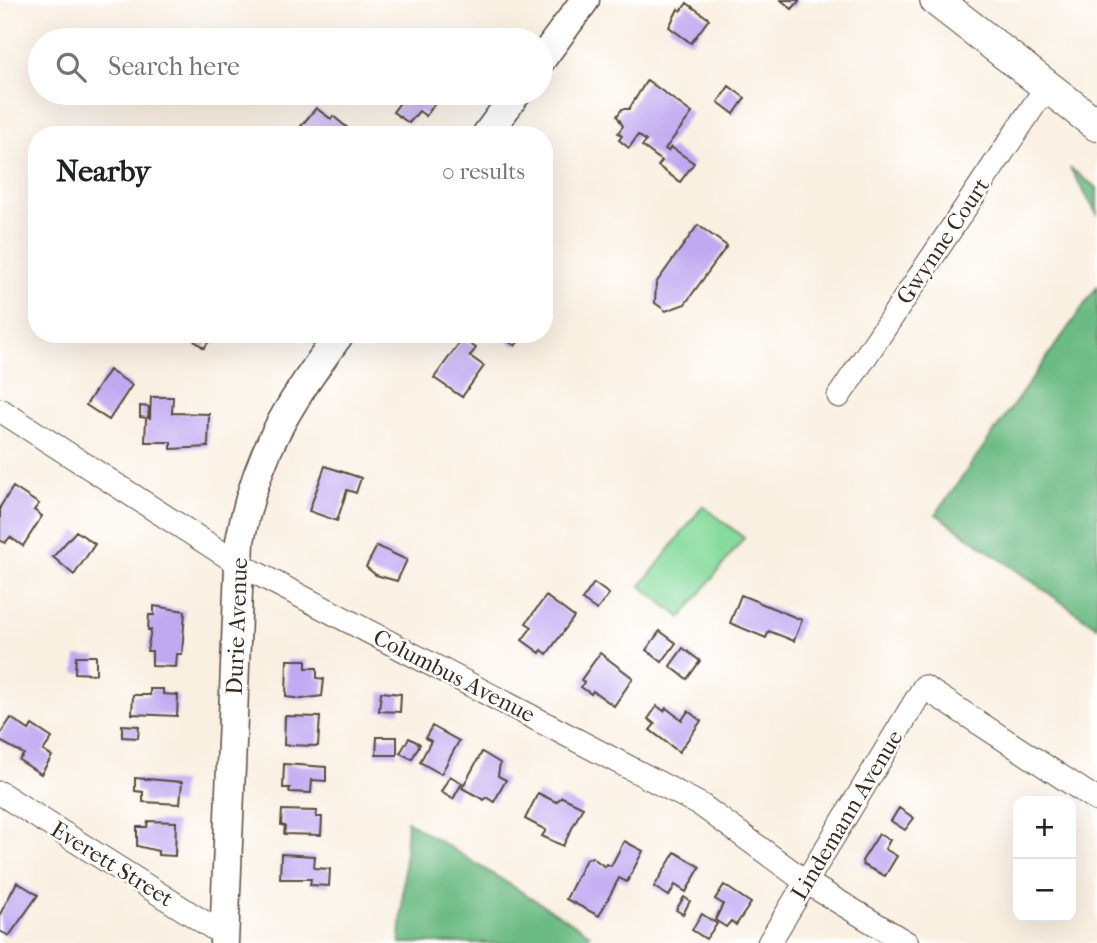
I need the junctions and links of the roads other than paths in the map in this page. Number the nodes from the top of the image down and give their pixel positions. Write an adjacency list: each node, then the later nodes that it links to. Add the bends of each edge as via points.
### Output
1 (585, 0): 3 (street)
2 (936, 0): 4 (main road)
3 (553, 44)
4 (1047, 86): 6 (main road); 9 (street, Gwynne Court)
5 (508, 105): 7 (street)
6 (1097, 125)
7 (493, 126)
8 (333, 343): 11 (street, Durie Avenue, via 274,433 246,511)
9 (839, 396)
10 (0, 410): 11 (street, Columbus Avenue)
11 (239, 564): 14 (street, Columbus Avenue, via 701,805); 15 (street, Durie Avenue)
12 (0, 793): 15 (street, Everett Street)
13 (1097, 800): 14 (street, Lindemann Avenue, via 924,687)
14 (807, 881): 16 (street, Lindemann Avenue); 17 (street, Columbus Avenue)
15 (224, 939)
16 (769, 943)
17 (907, 943)

